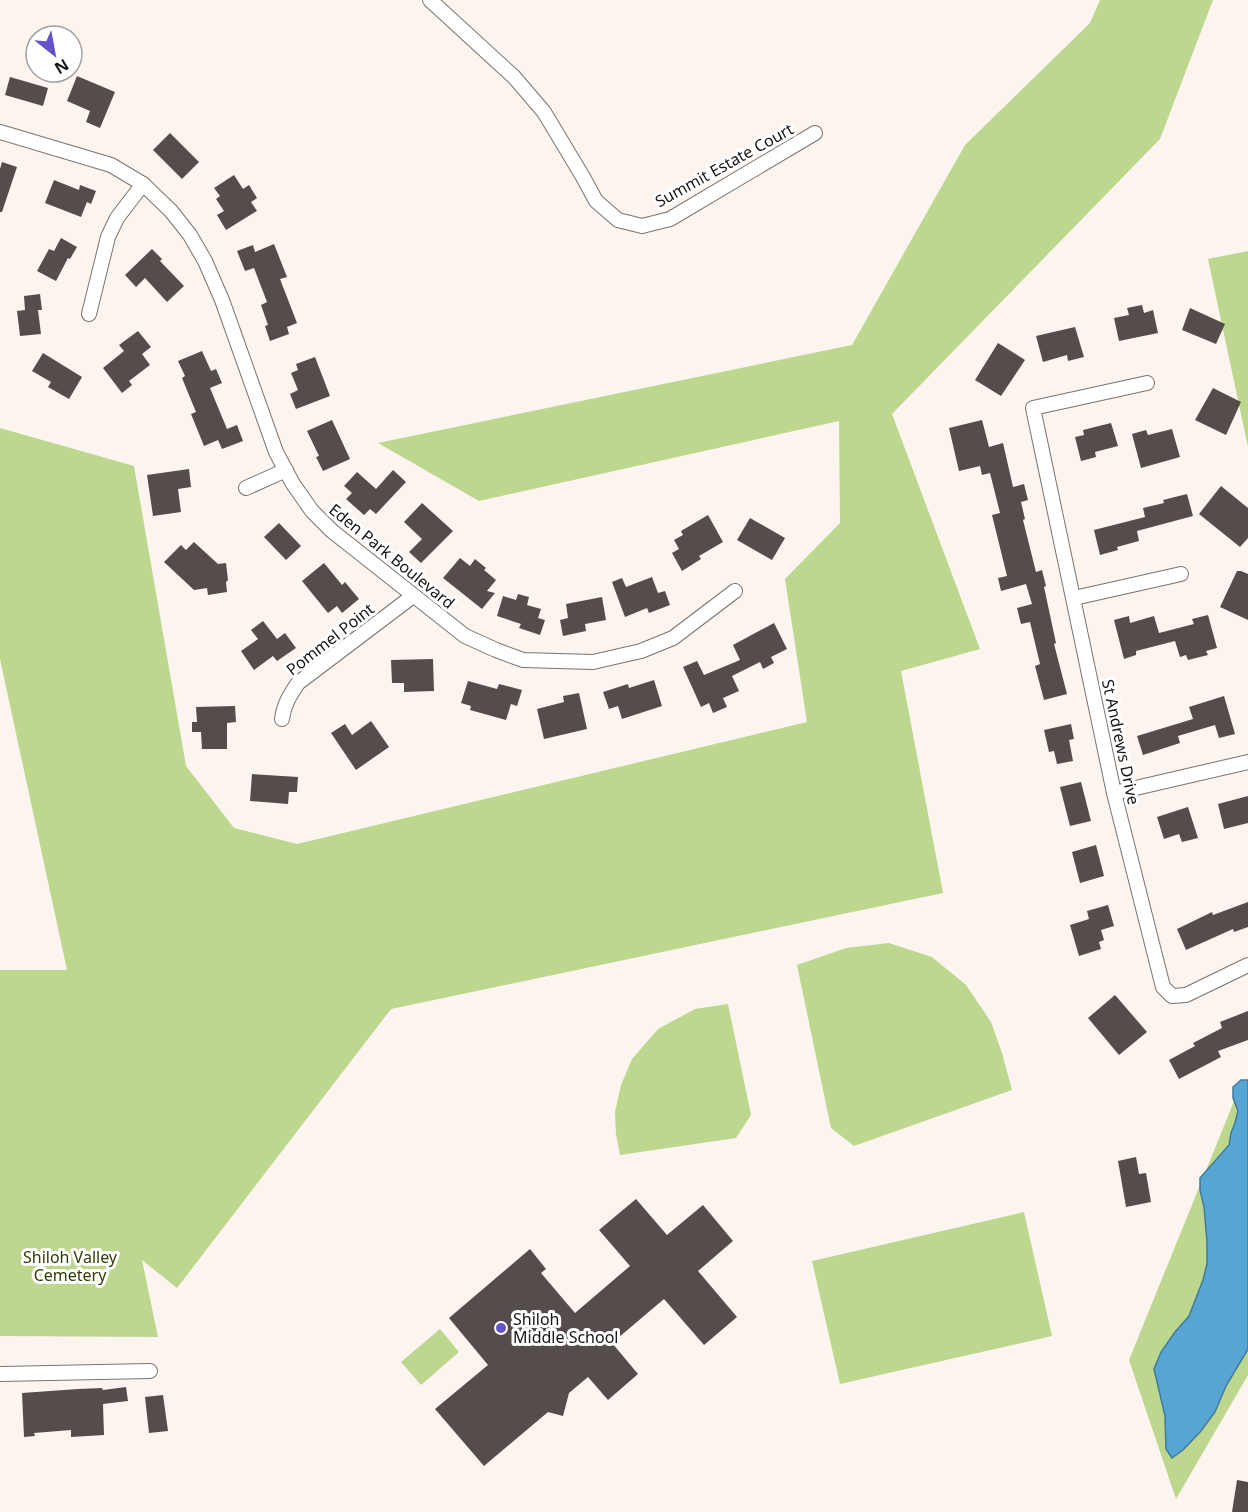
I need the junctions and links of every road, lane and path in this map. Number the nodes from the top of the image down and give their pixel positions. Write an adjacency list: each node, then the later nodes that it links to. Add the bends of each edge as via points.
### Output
1 (430, 0): 3 (street, Summit Estate Court, via 514,77 544,112 596,201 618,220 642,225 670,219)
2 (0, 132): 4 (street, Eden Park Boulevard, via 111,165)
3 (815, 133)
4 (143, 184): 5 (street, via 108,237); 7 (street, Eden Park Boulevard, via 171,211 204,261)
5 (89, 314)
6 (1147, 383): 12 (street, St Andrews Drive, via 1033,408)
7 (286, 470): 8 (street); 11 (street, Eden Park Boulevard, via 312,511 332,531)
8 (246, 488)
9 (1181, 574): 12 (street)
10 (735, 591): 11 (street, Eden Park Boulevard, via 674,638 641,651 593,662 523,660 465,636)
11 (413, 596): 13 (street, Pommel Point, via 298,683 284,706)
12 (1074, 598): 15 (street, St Andrews Drive)
13 (282, 718)
14 (1248, 762): 15 (street)
15 (1114, 793): 16 (street, St Andrews Drive, via 1162,987 1172,996 1186,995)
16 (1248, 965)
17 (150, 1371): 18 (street)
18 (0, 1374)

